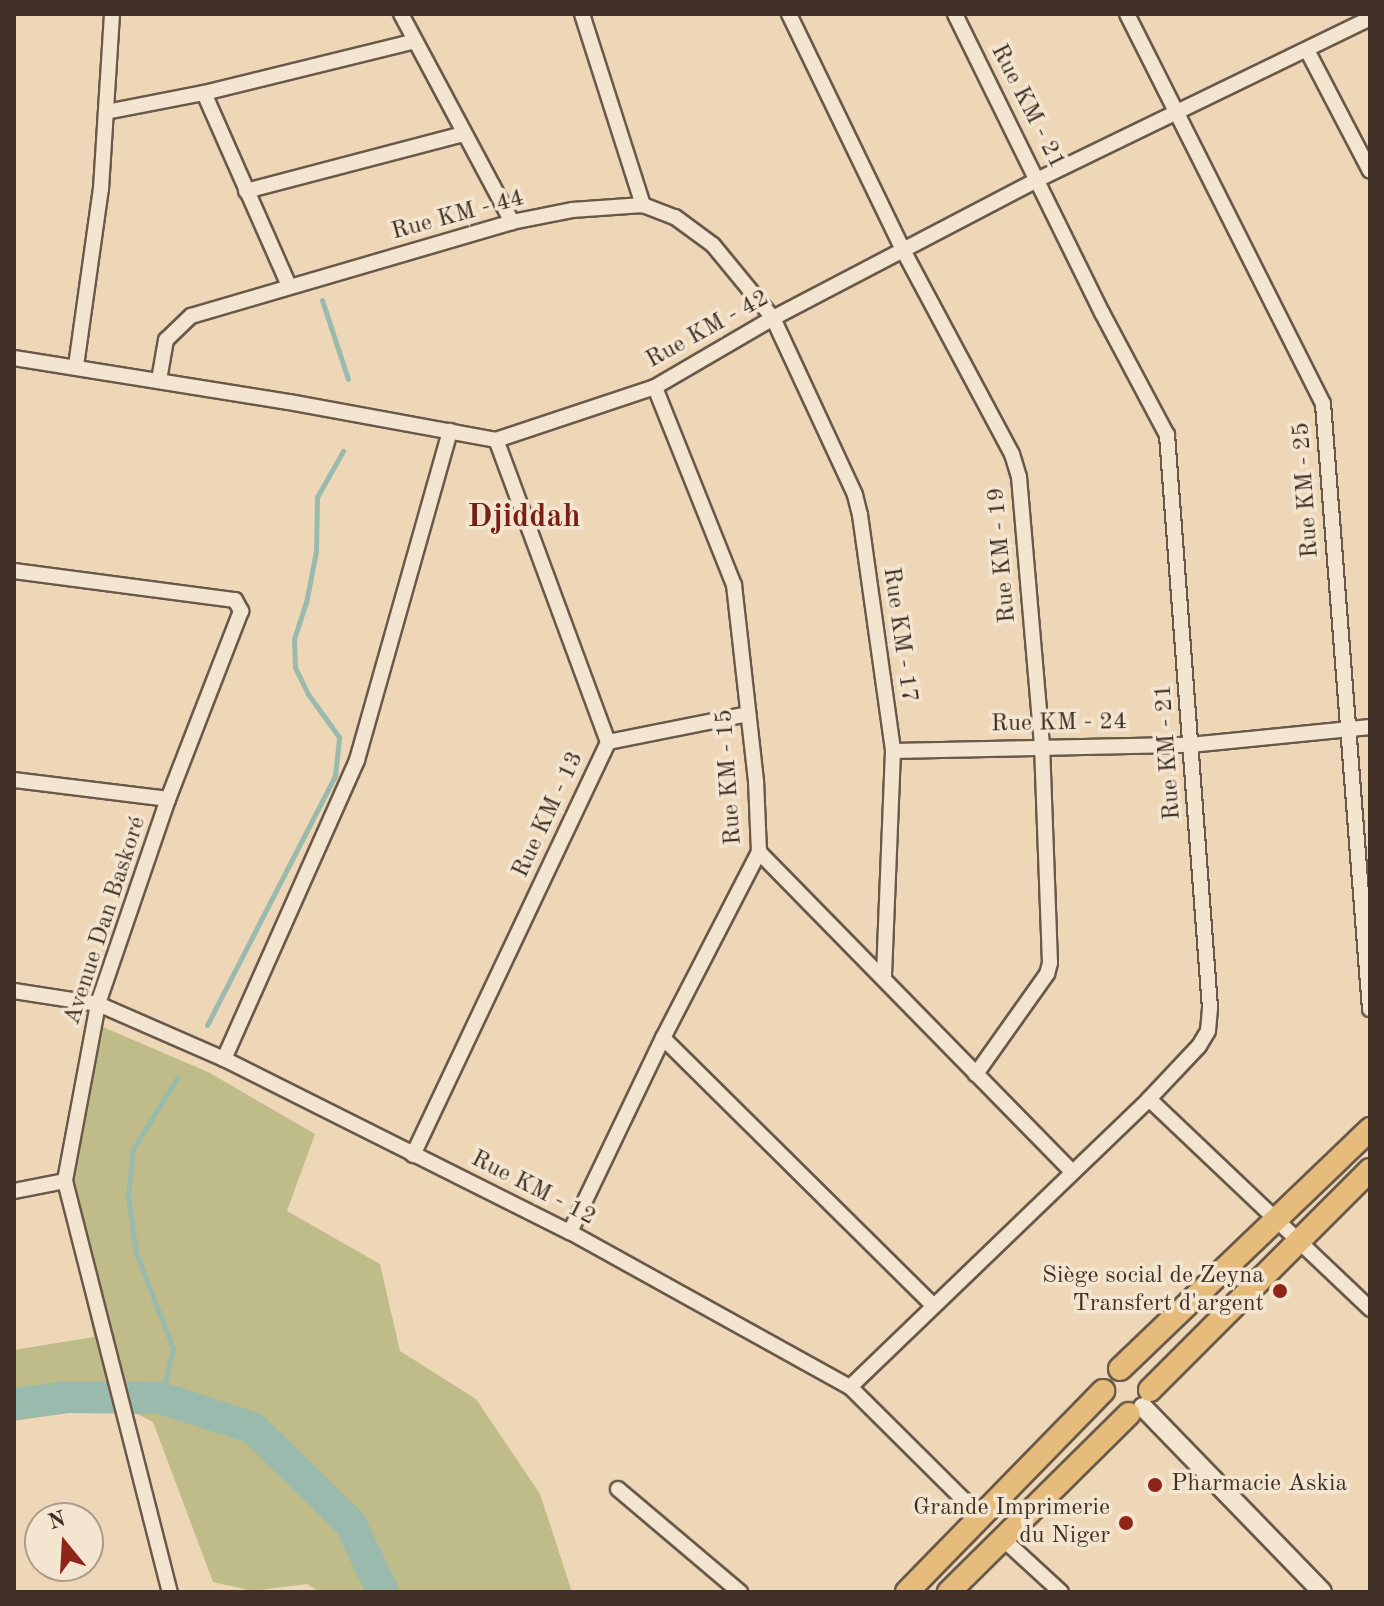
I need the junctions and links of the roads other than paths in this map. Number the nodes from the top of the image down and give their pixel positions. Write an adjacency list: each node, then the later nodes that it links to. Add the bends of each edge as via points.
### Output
1 (112, 14): 12 (street)
2 (401, 14): 8 (street)
3 (582, 14): 17 (street)
4 (789, 14): 19 (street, Rue KM - 19)
5 (955, 14): 15 (street, Rue KM - 21)
6 (1127, 14): 11 (street, Rue KM - 25)
7 (1370, 18): 9 (street, Rue KM - 42)
8 (415, 41): 10 (street); 13 (street)
9 (1307, 50): 11 (street, Rue KM - 42); 14 (street)
10 (204, 93): 12 (street); 16 (street)
11 (1175, 110): 15 (street, Rue KM - 42); 31 (street, Rue KM - 25, via 1323,404)
12 (106, 112): 23 (street, via 92,273)
13 (463, 134): 16 (street); 18 (street)
14 (1370, 171)
15 (1039, 179): 19 (street, Rue KM - 42); 34 (street, Rue KM - 21, via 1167,435)
16 (246, 191): 20 (street)
17 (643, 205): 18 (street, Rue KM - 44, via 572,210); 21 (street, Rue KM - 44, via 675,217 713,245)
18 (512, 222): 20 (street, Rue KM - 44)
19 (903, 250): 21 (street, Rue KM - 42); 33 (street, Rue KM - 19, via 1012,454 1019,477)
20 (289, 286): 24 (street, Rue KM - 44, via 191,316 166,340)
21 (773, 318): 25 (street, Rue KM - 42); 35 (street, Rue KM - 17, via 855,495)
22 (14, 358): 23 (street, Rue KM - 42)
23 (76, 366): 24 (street, Rue KM - 42)
24 (159, 380): 26 (street, Rue KM - 42)
25 (655, 387): 27 (street, Rue KM - 42); 29 (street, Rue KM - 15, via 728,562 740,613)
26 (450, 431): 27 (street, Rue KM - 42); 44 (street, via 357,760)
27 (496, 440): 32 (street, Rue KM - 13)
28 (14, 571): 37 (street, Avenue Dan Baskoré, via 235,600 241,611)
29 (748, 714): 32 (street); 38 (street, Rue KM - 15)
30 (1370, 727): 31 (street, Rue KM - 24)
31 (1346, 729): 34 (street, Rue KM - 24); 42 (street, Rue KM - 25)
32 (608, 742): 48 (street, Rue KM - 13)
33 (1042, 745): 34 (street, Rue KM - 24); 35 (street, Rue KM - 24); 45 (street, Rue KM - 19, via 1050,963)
34 (1190, 745): 46 (street, Rue KM - 21, via 1208,1031)
35 (893, 751): 39 (street, Rue KM - 17)
36 (14, 780): 37 (street)
37 (168, 799): 41 (street, Avenue Dan Baskoré)
38 (759, 852): 39 (street); 43 (street, Rue KM - 15)
39 (884, 976): 45 (street)
40 (14, 991): 41 (street, Rue KM - 12)
41 (98, 1004): 44 (street, Rue KM - 12); 51 (street, Avenue Dan Baskoré)
42 (1370, 1009)
43 (663, 1038): 54 (street, Rue KM - 15); 56 (street)
44 (224, 1059): 48 (street, Rue KM - 12)
45 (976, 1074): 50 (street)
46 (1149, 1099): 50 (street, Rue KM - 21); 53 (street)
47 (1370, 1129): 53 (main road)
48 (413, 1155): 54 (street, Rue KM - 12)
49 (1370, 1170): 55 (main road)
50 (1071, 1171): 56 (street, Rue KM - 21)
51 (65, 1181): 52 (street); 65 (street, Avenue Dan Baskoré)
52 (14, 1191)
53 (1277, 1221): 55 (street); 58 (main road)
54 (570, 1232): 59 (street, Rue KM - 12)
55 (1299, 1241): 57 (street); 61 (main road)
56 (933, 1305): 59 (street, Rue KM - 21)
57 (1370, 1309)
58 (1120, 1369): 60 (main road, via 1110,1375); 61 (main road, via 1141,1372)
59 (850, 1387): 63 (street, Rue KM - 12)
60 (1103, 1391): 61 (main road, via 1109,1406); 63 (main road)
61 (1141, 1404): 64 (main road); 70 (street)
62 (618, 1489): 66 (street)
63 (981, 1517): 67 (main road)
64 (1002, 1538): 68 (main road); 69 (street)
65 (170, 1592)
66 (740, 1592)
67 (907, 1592)
68 (949, 1592)
69 (1061, 1592)
70 (1322, 1592)

